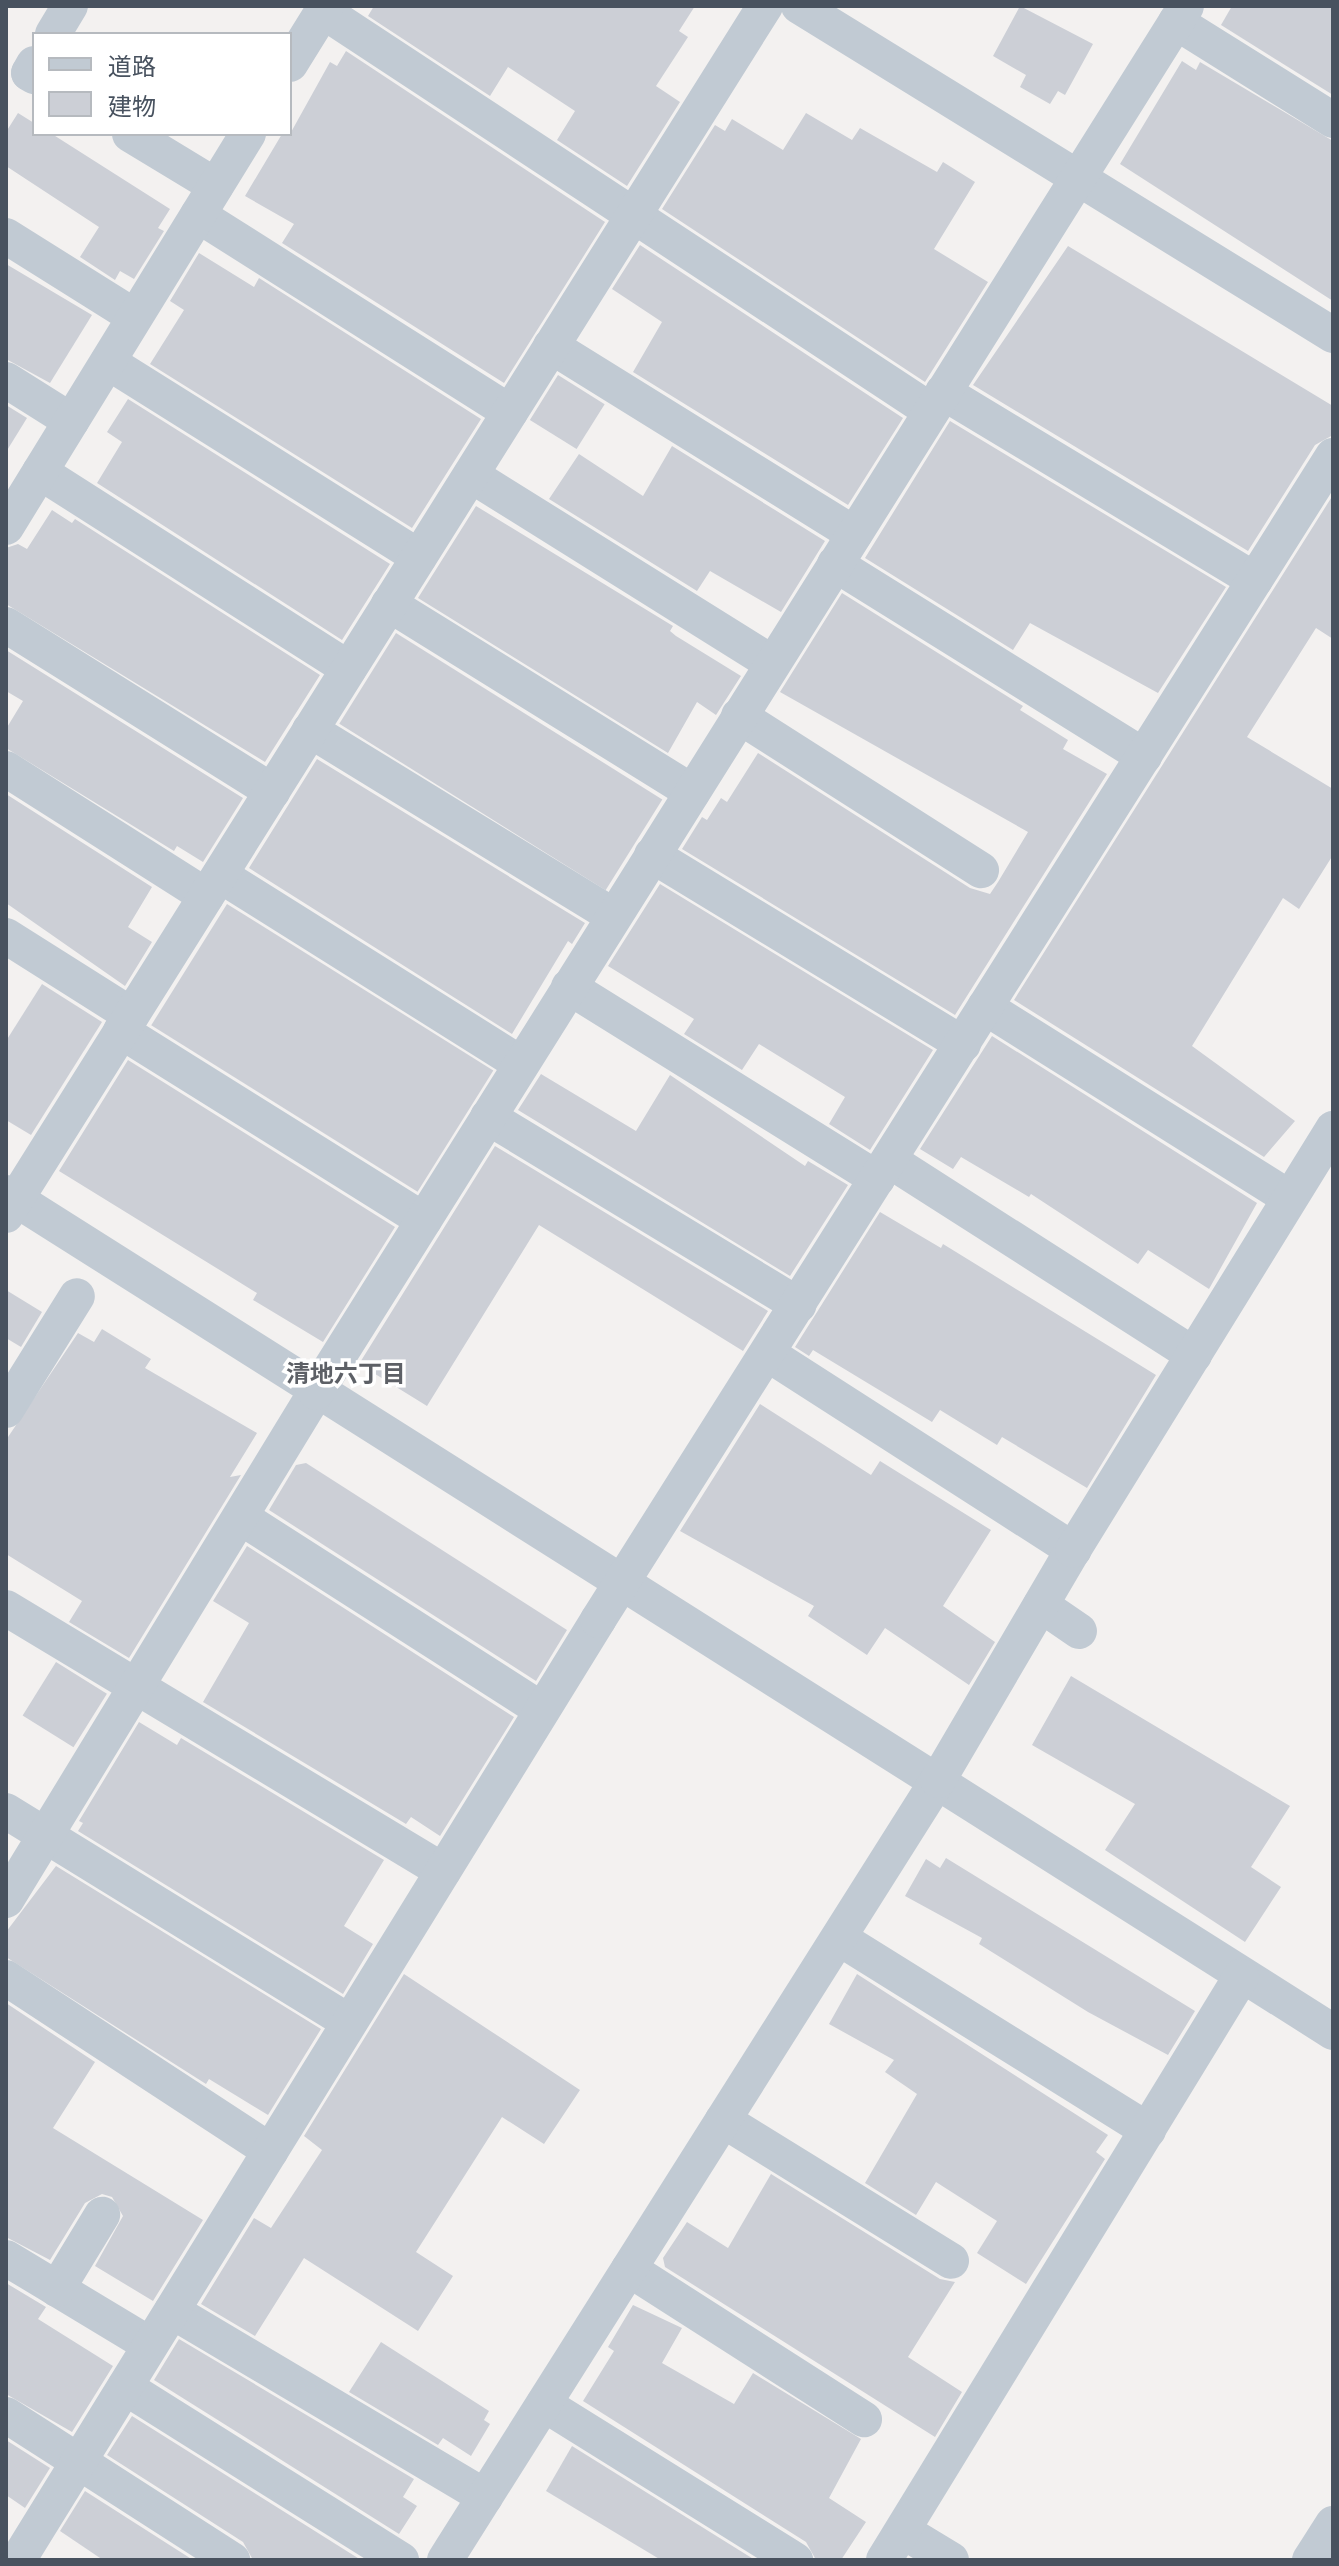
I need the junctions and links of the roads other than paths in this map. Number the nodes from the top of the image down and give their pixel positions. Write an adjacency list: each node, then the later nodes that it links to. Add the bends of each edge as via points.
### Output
1 (70, 6): 6 (street)
2 (765, 6): 13 (street)
3 (799, 6): 11 (street)
4 (324, 9): 7 (street); 13 (street)
5 (1181, 14): 8 (street); 11 (street)
6 (54, 32)
7 (292, 61)
8 (1333, 120)
9 (132, 136): 12 (street)
10 (247, 136): 12 (street)
11 (1078, 176): 16 (street); 20 (street)
12 (207, 201): 15 (street); 21 (street)
13 (634, 215): 17 (street); 20 (street)
14 (6, 236): 15 (street)
15 (135, 317): 18 (street)
16 (1333, 335)
17 (551, 346): 21 (street); 28 (street)
18 (108, 362): 22 (street); 29 (street)
19 (6, 380): 22 (street)
20 (937, 402): 28 (street); 30 (street)
21 (510, 412): 25 (street)
22 (71, 421): 24 (street)
23 (1333, 456): 26 (street)
24 (40, 472): 27 (street); 34 (street)
25 (471, 475): 29 (street); 33 (street)
26 (1320, 507): 30 (street)
27 (6, 527)
28 (844, 549): 33 (street); 37 (street)
29 (419, 557): 31 (street)
30 (1255, 580): 37 (street)
31 (389, 604): 34 (street); 40 (street)
32 (6, 625): 39 (street)
33 (772, 663): 35 (street)
34 (349, 669): 36 (street)
35 (739, 716): 40 (street); 42 (street)
36 (310, 730): 39 (street); 44 (street)
37 (1144, 756): 47 (street)
38 (6, 769): 43 (street)
39 (272, 791): 43 (street)
40 (692, 792): 41 (street)
41 (652, 855): 44 (street); 49 (street)
42 (981, 870)
43 (213, 886): 48 (street); 50 (street)
44 (614, 916): 46 (street)
45 (6, 936): 48 (street)
46 (569, 987): 50 (street); 53 (street)
47 (985, 1007): 49 (street); 54 (street)
48 (126, 1023): 55 (street); 56 (street)
49 (963, 1044): 53 (street)
50 (521, 1064): 51 (street)
51 (488, 1117): 56 (street); 58 (street)
52 (1333, 1129): 54 (street)
53 (883, 1170): 58 (street); 60 (street)
54 (1289, 1198): 60 (street)
55 (9, 1202): 61 (street)
56 (424, 1220): 61 (street)
57 (77, 1296): 62 (street)
58 (798, 1305): 59 (street)
59 (768, 1354): 64 (street); 65 (street)
60 (1194, 1355): 64 (street)
61 (316, 1392): 63 (street); 65 (street)
62 (6, 1410)
63 (242, 1518): 69 (street); 70 (street)
64 (1073, 1550): 66 (street)
65 (624, 1581): 70 (street); 71 (street)
66 (1041, 1605): 68 (street); 71 (street)
67 (6, 1608): 69 (street)
68 (1079, 1631)
69 (135, 1687): 73 (street); 74 (street)
70 (542, 1710): 74 (street)
71 (938, 1780): 76 (street); 77 (street)
72 (6, 1811): 73 (street)
73 (45, 1834): 75 (street); 79 (street)
74 (443, 1871): 79 (street)
75 (6, 1900)
76 (839, 1938): 81 (street); 82 (street)
77 (1241, 1977): 80 (street); 82 (street)
78 (6, 1978): 83 (street)
79 (349, 2022): 83 (street)
80 (1333, 2032)
81 (723, 2120): 86 (street); 87 (street)
82 (1148, 2130): 98 (street)
83 (270, 2151): 89 (street)
84 (102, 2215): 88 (street)
85 (6, 2258): 88 (street)
86 (951, 2261)
87 (629, 2269): 92 (street); 94 (street)
88 (57, 2289): 90 (street)
89 (172, 2311): 90 (street); 96 (street)
90 (150, 2345): 91 (street)
91 (125, 2387): 95 (street); 101 (street)
92 (544, 2404): 96 (street); 103 (street)
93 (6, 2415): 95 (street)
94 (864, 2419)
95 (79, 2461): 99 (street); 100 (street)
96 (485, 2497): 102 (street)
97 (1333, 2524): 105 (street)
98 (894, 2545): 104 (street)
99 (18, 2560)
100 (232, 2560)
101 (401, 2560)
102 (445, 2560)
103 (795, 2560)
104 (951, 2560)
105 (1310, 2560)

